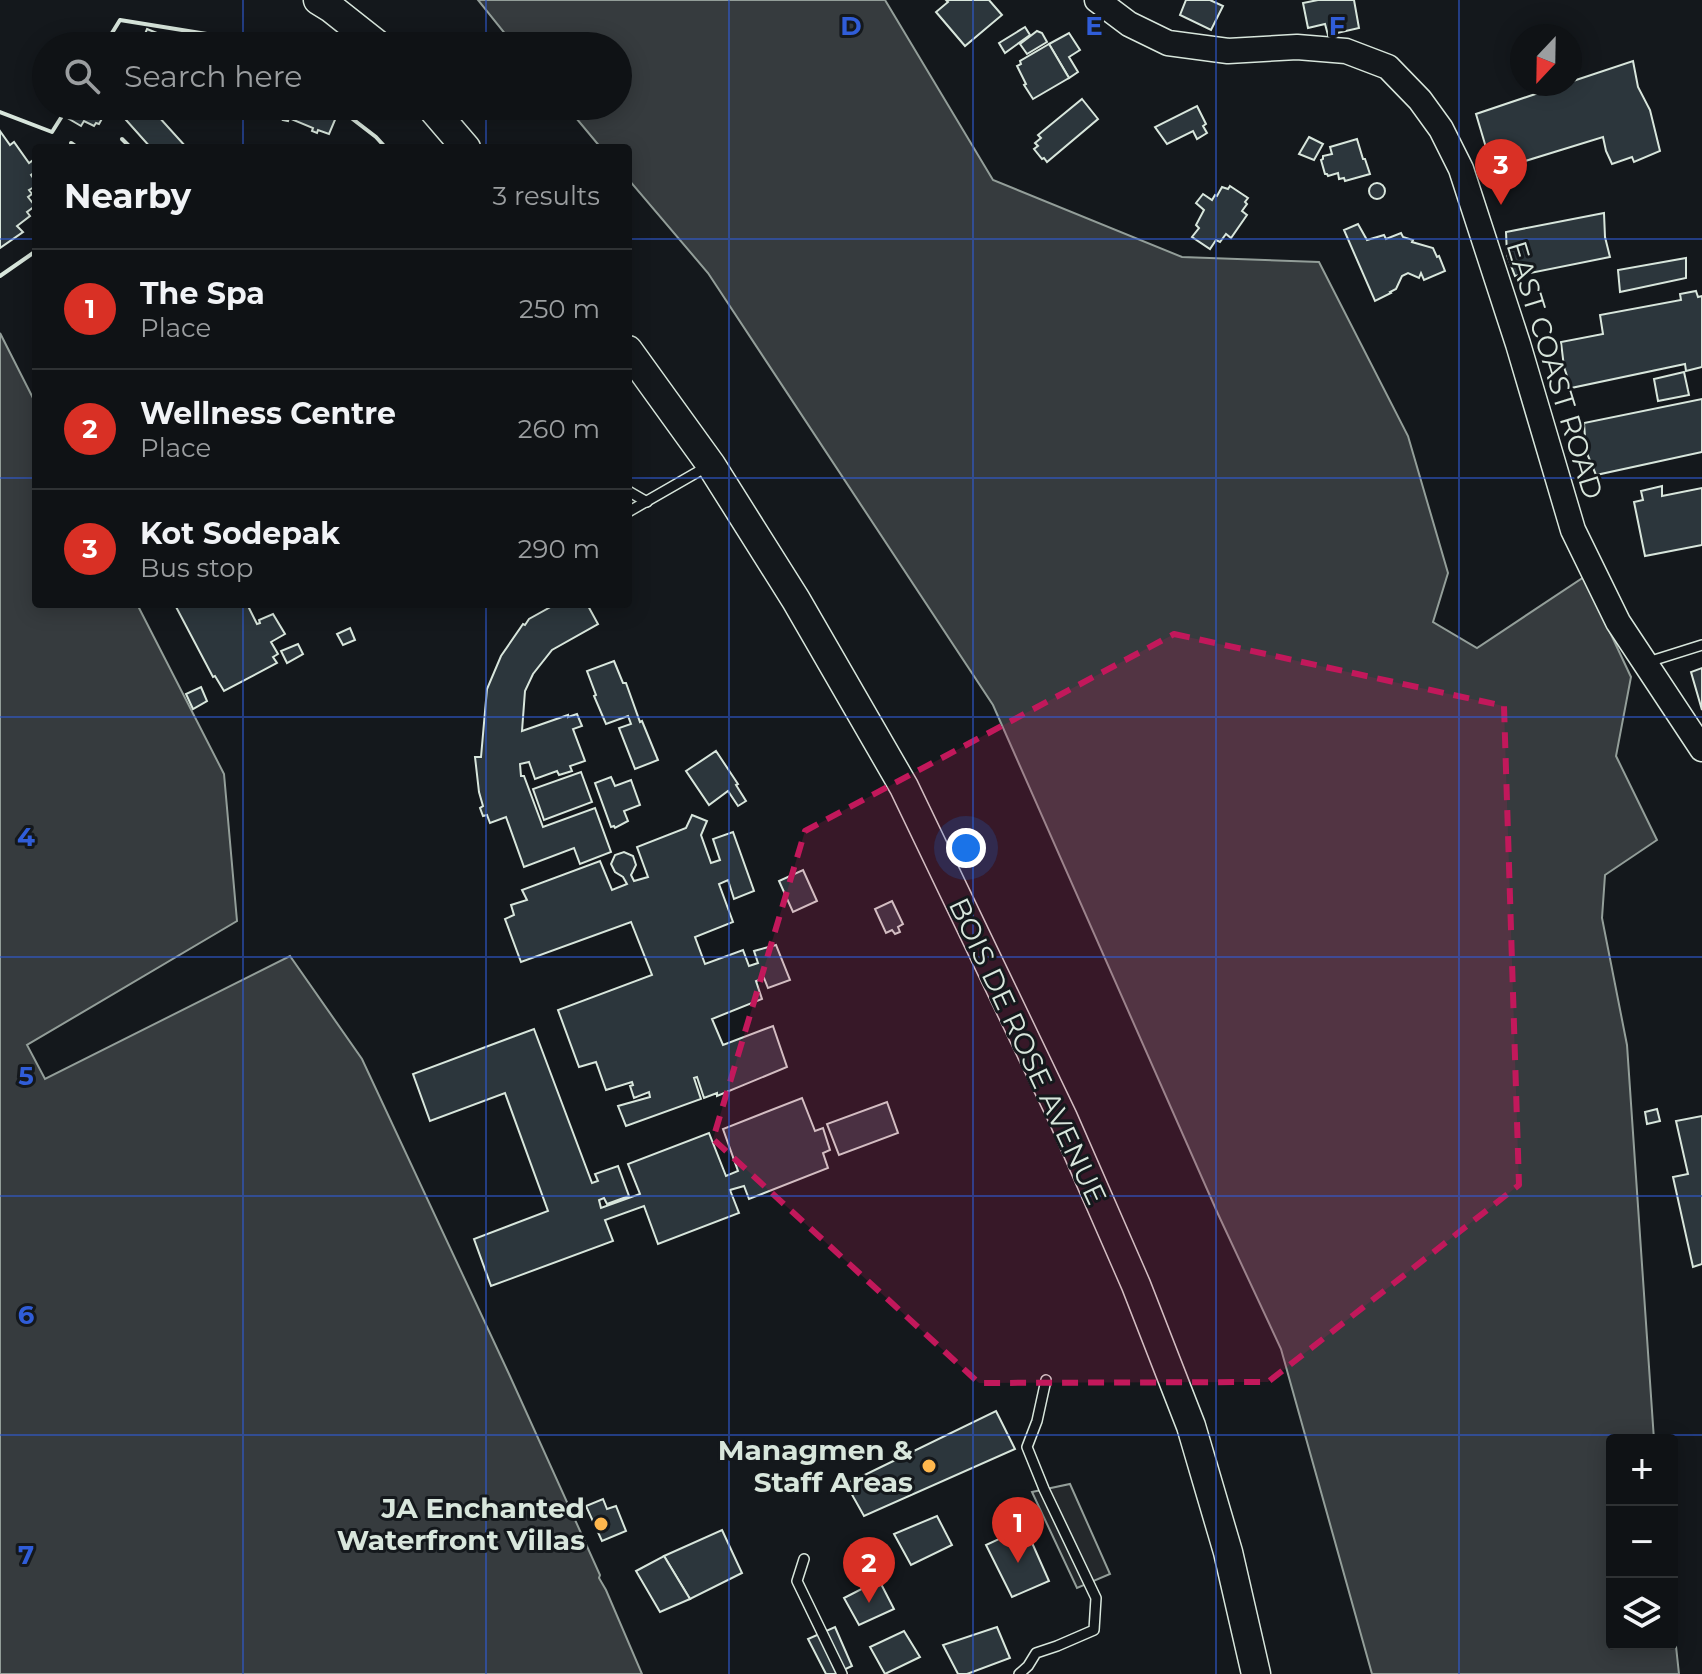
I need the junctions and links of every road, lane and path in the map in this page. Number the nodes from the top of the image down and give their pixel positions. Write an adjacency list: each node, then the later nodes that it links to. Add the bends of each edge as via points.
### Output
1 (318, 0): 3 (main road)
2 (1097, 0): 12 (main road, EAST COAST ROAD, via 1168,43 1228,51 1346,51 1388,67 1420,100 1461,169 1573,530 1618,622)
3 (361, 32)
4 (442, 120): 5 (main road)
5 (463, 144)
6 (632, 356): 7 (main road, BOIS DE ROSE AVENUE)
7 (711, 465): 9 (lane); 18 (main road, BOIS DE ROSE AVENUE, via 904,787 1063,1118 1191,1426)
8 (632, 493): 9 (lane)
9 (647, 502): 10 (lane)
10 (632, 510)
11 (1702, 645): 12 (lane)
12 (1646, 663): 13 (main road, EAST COAST ROAD)
13 (1702, 749)
14 (1046, 1380): 17 (lane, via 1027,1447 1096,1598 1094,1630 1036,1653)
15 (804, 1559): 16 (lane, via 797,1581)
16 (842, 1674)
17 (1019, 1674)
18 (1256, 1674)

